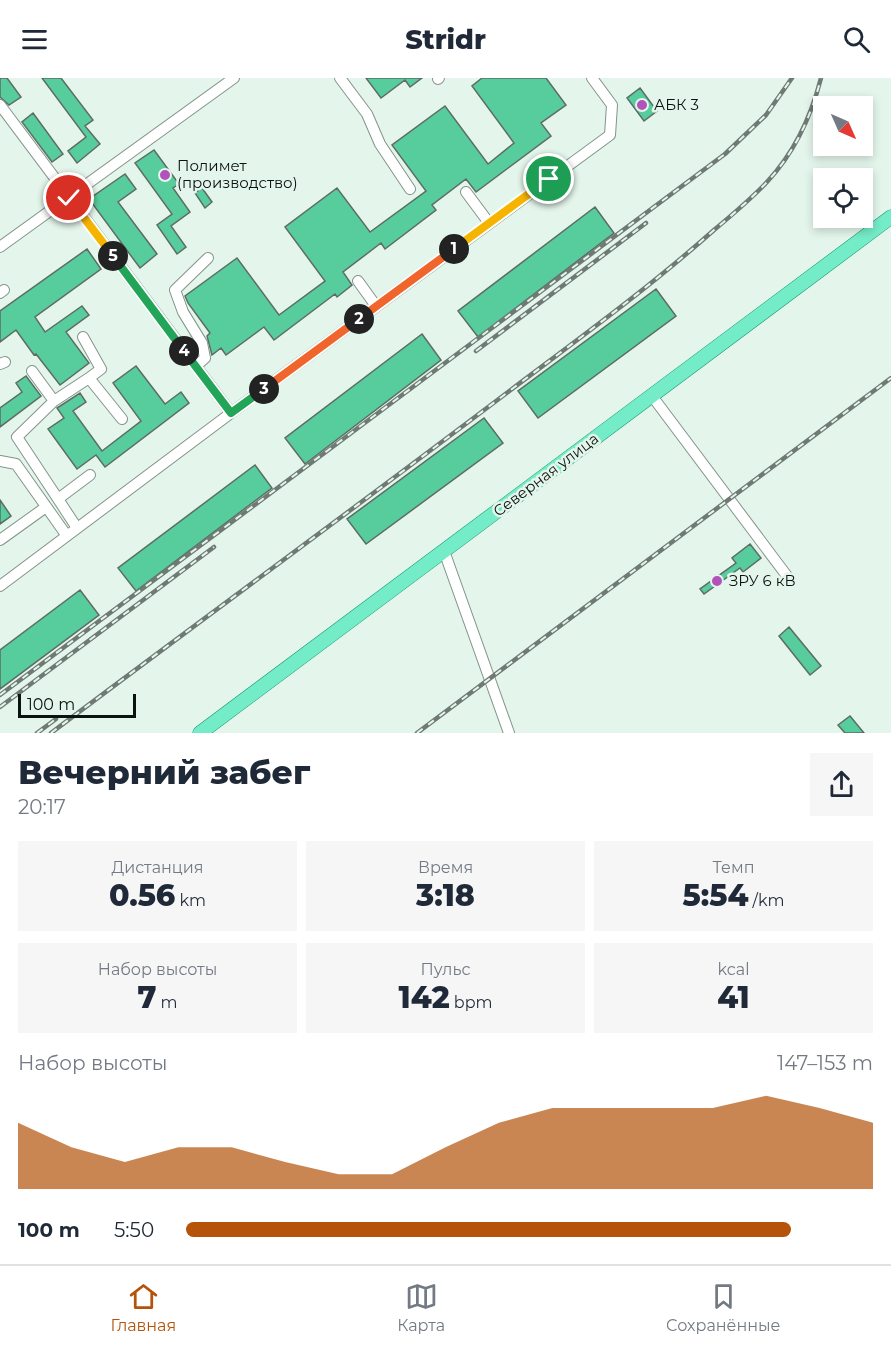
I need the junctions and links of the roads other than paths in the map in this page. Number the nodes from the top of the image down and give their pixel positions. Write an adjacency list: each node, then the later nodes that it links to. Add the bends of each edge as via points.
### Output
1 (234, 78): 7 (street)
2 (340, 78): 5 (street, via 368,114 380,144)
3 (592, 78): 9 (street, via 612,105 610,135)
4 (0, 105): 7 (street)
5 (410, 189)
6 (466, 192): 9 (street)
7 (69, 198): 10 (street); 15 (street)
8 (891, 217): 18 (main road, Северная улица)
9 (489, 223): 13 (street)
10 (0, 247)
11 (208, 258): 15 (street, via 176,290 183,312 202,343 205,358)
12 (358, 282): 13 (street)
13 (376, 306): 20 (street)
14 (83, 337): 17 (street, via 101,369)
15 (196, 366): 20 (street)
16 (32, 371): 19 (street)
17 (89, 378): 19 (street); 21 (street)
18 (651, 396): 29 (main road, Северная улица); 30 (street)
19 (54, 401): 24 (street, via 17,438)
20 (231, 413): 26 (street)
21 (122, 419)
22 (0, 461): 25 (street, via 16,464)
23 (90, 475): 24 (street)
24 (58, 499): 26 (street)
25 (46, 507): 27 (street); 28 (street)
26 (77, 528): 27 (street)
27 (67, 536): 31 (street)
28 (0, 540)
29 (444, 551): 32 (main road, Северная улица); 33 (street)
30 (787, 576)
31 (0, 586)
32 (200, 733)
33 (509, 733)

